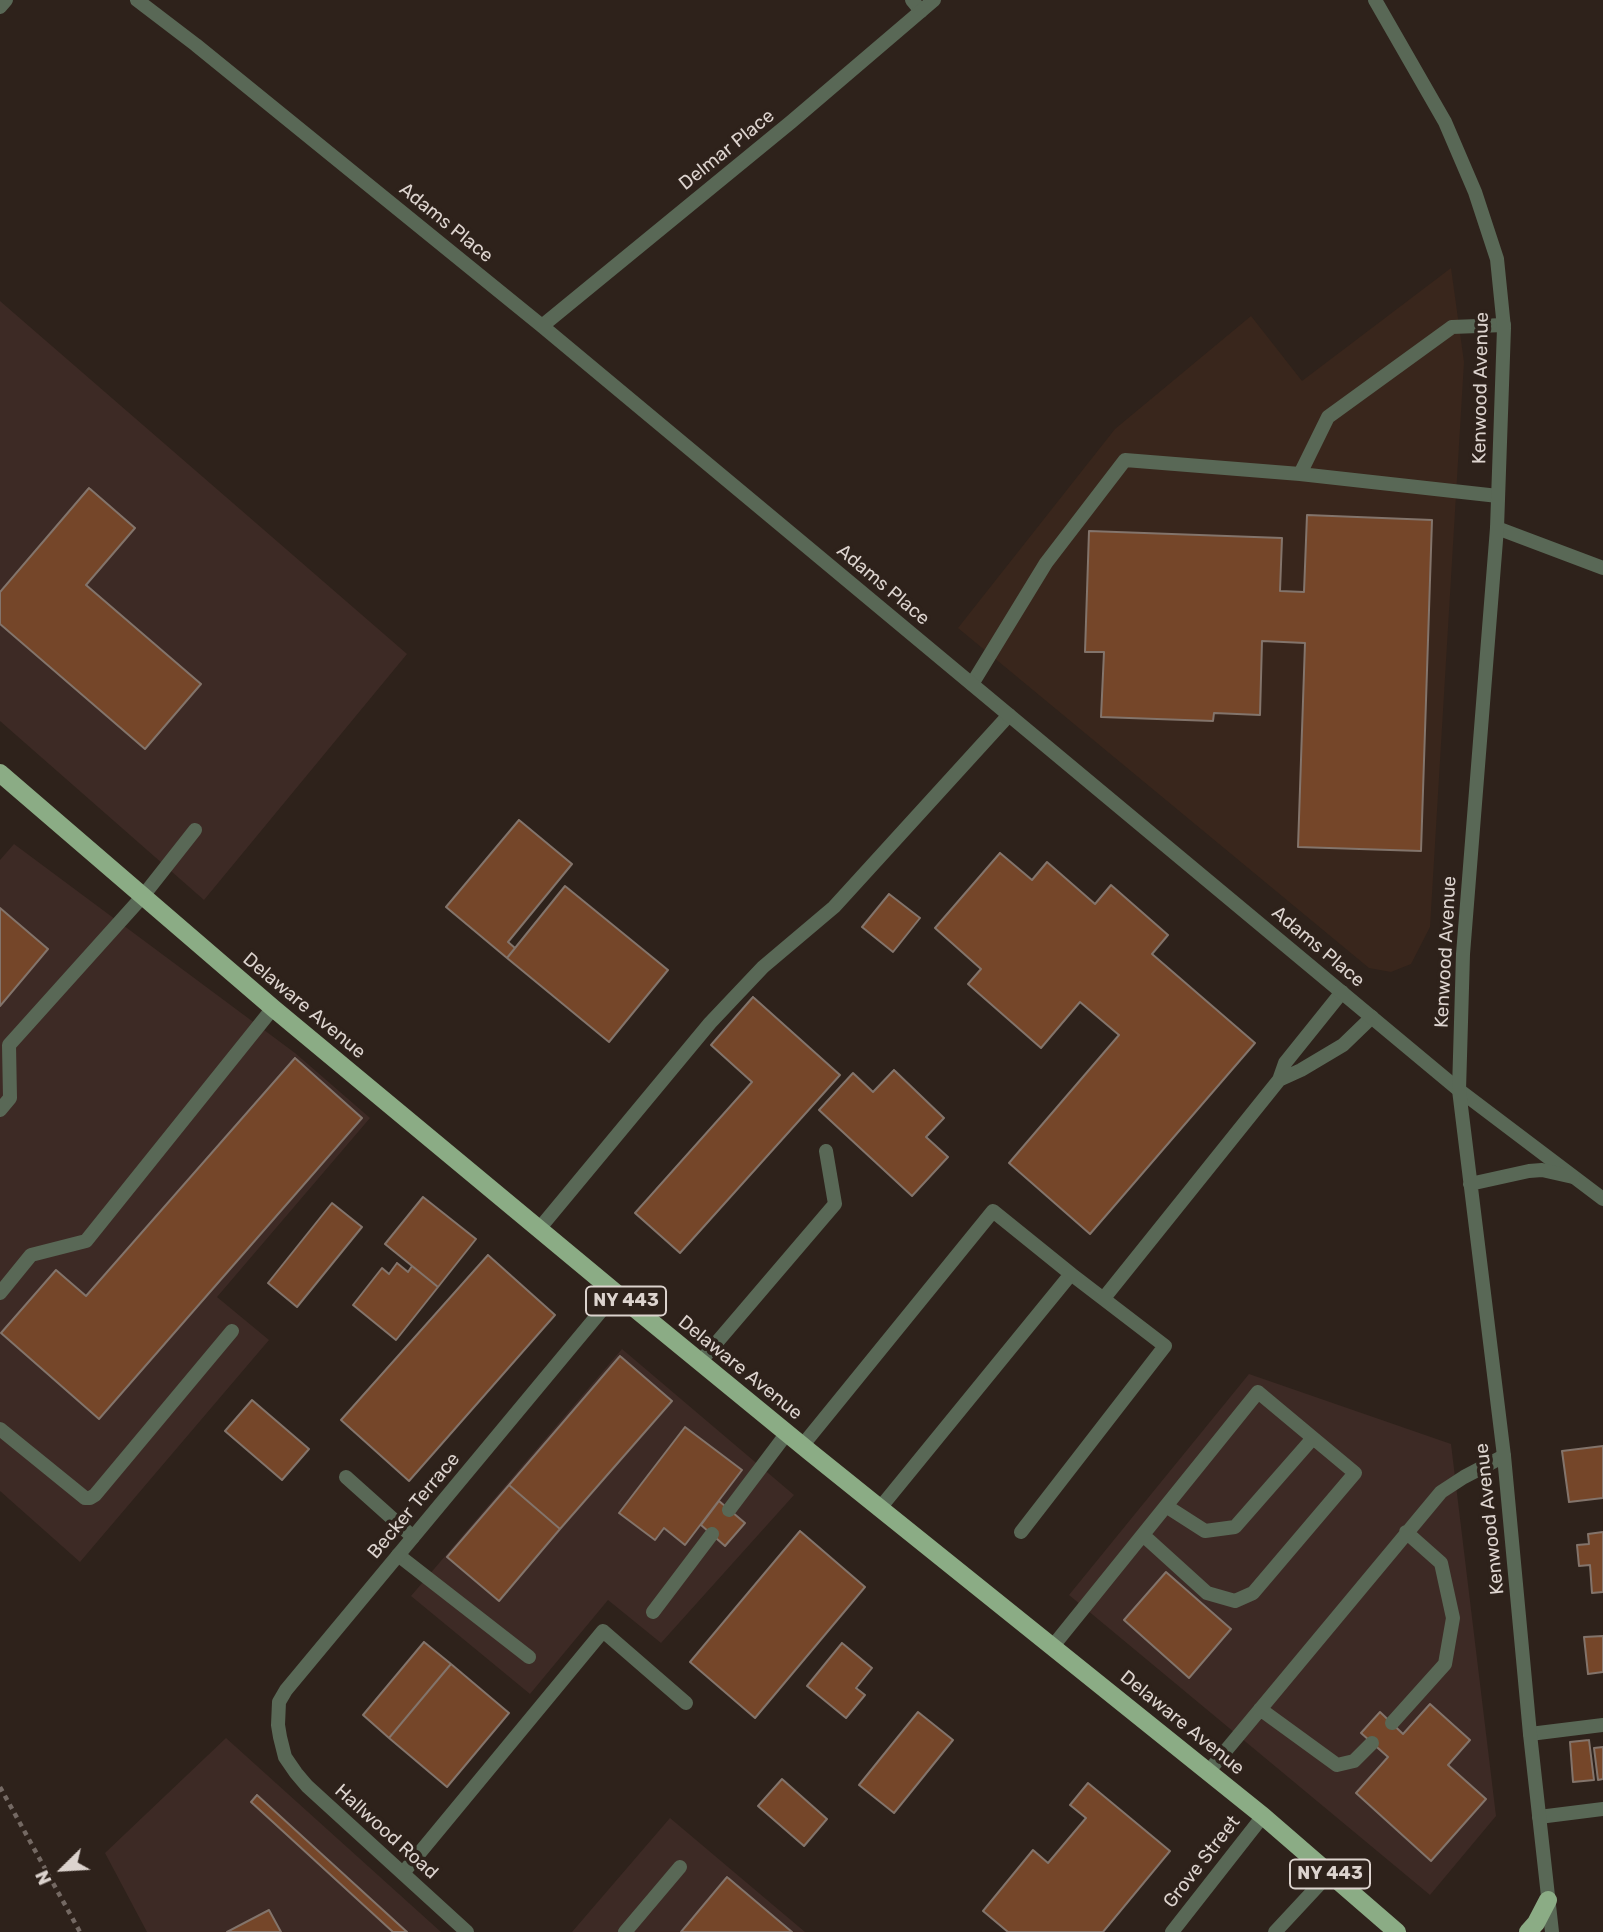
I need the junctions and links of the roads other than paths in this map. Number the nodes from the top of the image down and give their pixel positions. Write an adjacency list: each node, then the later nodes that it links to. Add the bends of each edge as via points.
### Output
1 (6, 0): 6 (street)
2 (137, 0): 8 (street, Adams Place)
3 (934, 0): 5 (street, Delmar Place)
4 (1375, 0): 7 (street, Kenwood Avenue, via 1445,122 1475,192 1497,259)
5 (917, 5): 8 (street, Delmar Place, via 791,122)
6 (0, 7)
7 (1504, 325): 9 (street, via 1452,327 1328,417); 10 (street, Kenwood Avenue)
8 (542, 326): 13 (street, Adams Place)
9 (1300, 474): 10 (street); 13 (street, via 1125,460 1046,563)
10 (1498, 496): 11 (street, Kenwood Avenue)
11 (1497, 528): 12 (street); 22 (street, Kenwood Avenue, via 1463,954)
12 (1603, 568)
13 (972, 684): 14 (street, Adams Place)
14 (1009, 715): 18 (street, Adams Place); 28 (street, via 834,907 763,967 710,1023)
15 (0, 773): 17 (main road, Delaware Avenue / NY 443)
16 (195, 830): 17 (street)
17 (143, 896): 19 (main road, Delaware Avenue / NY 443); 23 (street, via 9,1045 10,1098)
18 (1342, 992): 20 (street, Adams Place); 21 (street, via 1285,1063)
19 (273, 1008): 28 (main road, Delaware Avenue / NY 443); 30 (street, via 86,1241 32,1255)
20 (1372, 1017): 21 (street, via 1343,1045); 22 (street, Adams Place)
21 (1279, 1080): 32 (street)
22 (1459, 1090): 25 (street, Adams Place); 26 (street, Kenwood Avenue)
23 (0, 1110)
24 (826, 1151): 34 (street, via 835,1204)
25 (1573, 1177): 26 (street, via 1542,1170); 27 (street, Adams Place)
26 (1470, 1184): 39 (street, Kenwood Avenue)
27 (1603, 1199)
28 (539, 1229): 31 (main road, Delaware Avenue / NY 443)
29 (1071, 1274): 32 (street); 38 (street, via 993,1211); 42 (street)
30 (0, 1293)
31 (615, 1293): 34 (main road, Delaware Avenue / NY 443); 48 (street, Becker Terrace)
32 (1104, 1298): 44 (street, via 1165,1346)
33 (232, 1331): 35 (street, via 90,1498)
34 (700, 1362): 36 (main road, Delaware Avenue / NY 443)
35 (0, 1429)
36 (787, 1433): 38 (main road, Delaware Avenue / NY 443); 43 (street)
37 (1313, 1438): 41 (street, via 1235,1527 1205,1531); 41 (street, via 1258,1392); 47 (street, via 1355,1473 1253,1593 1235,1601 1207,1593)
38 (802, 1446): 42 (main road, Delaware Avenue / NY 443)
39 (1504, 1456): 45 (street, via 1441,1492); 57 (street, Kenwood Avenue)
40 (346, 1477): 48 (street)
41 (1166, 1506): 47 (street)
42 (880, 1508): 51 (main road, Delaware Avenue / NY 443)
43 (729, 1510)
44 (1021, 1532)
45 (1406, 1532): 54 (street); 55 (street, via 1441,1563 1453,1618 1446,1664)
46 (712, 1534): 50 (street)
47 (1143, 1535): 51 (street)
48 (413, 1536): 49 (street, Becker Terrace)
49 (398, 1555): 52 (street); 59 (street, Becker Terrace, via 279,1702 278,1726)
50 (653, 1612)
51 (1053, 1646): 60 (main road, Delaware Avenue / NY 443)
52 (529, 1657)
53 (686, 1703): 65 (street, via 603,1631)
54 (1259, 1709): 58 (street, via 1336,1765 1354,1760); 60 (street)
55 (1392, 1723)
56 (1603, 1724): 57 (street)
57 (1530, 1734): 63 (street, Kenwood Avenue)
58 (1372, 1742)
59 (285, 1757): 65 (street, Hallwood Road, via 307,1786)
60 (1208, 1772): 62 (main road, Delaware Avenue / NY 443)
61 (1603, 1809): 63 (street)
62 (1263, 1816): 66 (main road, Delaware Avenue / NY 443); 70 (street, Grove Street)
63 (1539, 1817): 67 (street, Kenwood Avenue)
64 (680, 1867): 69 (street)
65 (402, 1873): 68 (street, Hallwood Road)
66 (1329, 1874): 71 (street); 72 (main road, Delaware Avenue / NY 443)
67 (1548, 1900): 73 (main road); 74 (street, Kenwood Avenue)
68 (467, 1932)
69 (625, 1932)
70 (1172, 1932)
71 (1275, 1932)
72 (1396, 1932)
73 (1528, 1932)
74 (1552, 1932)

